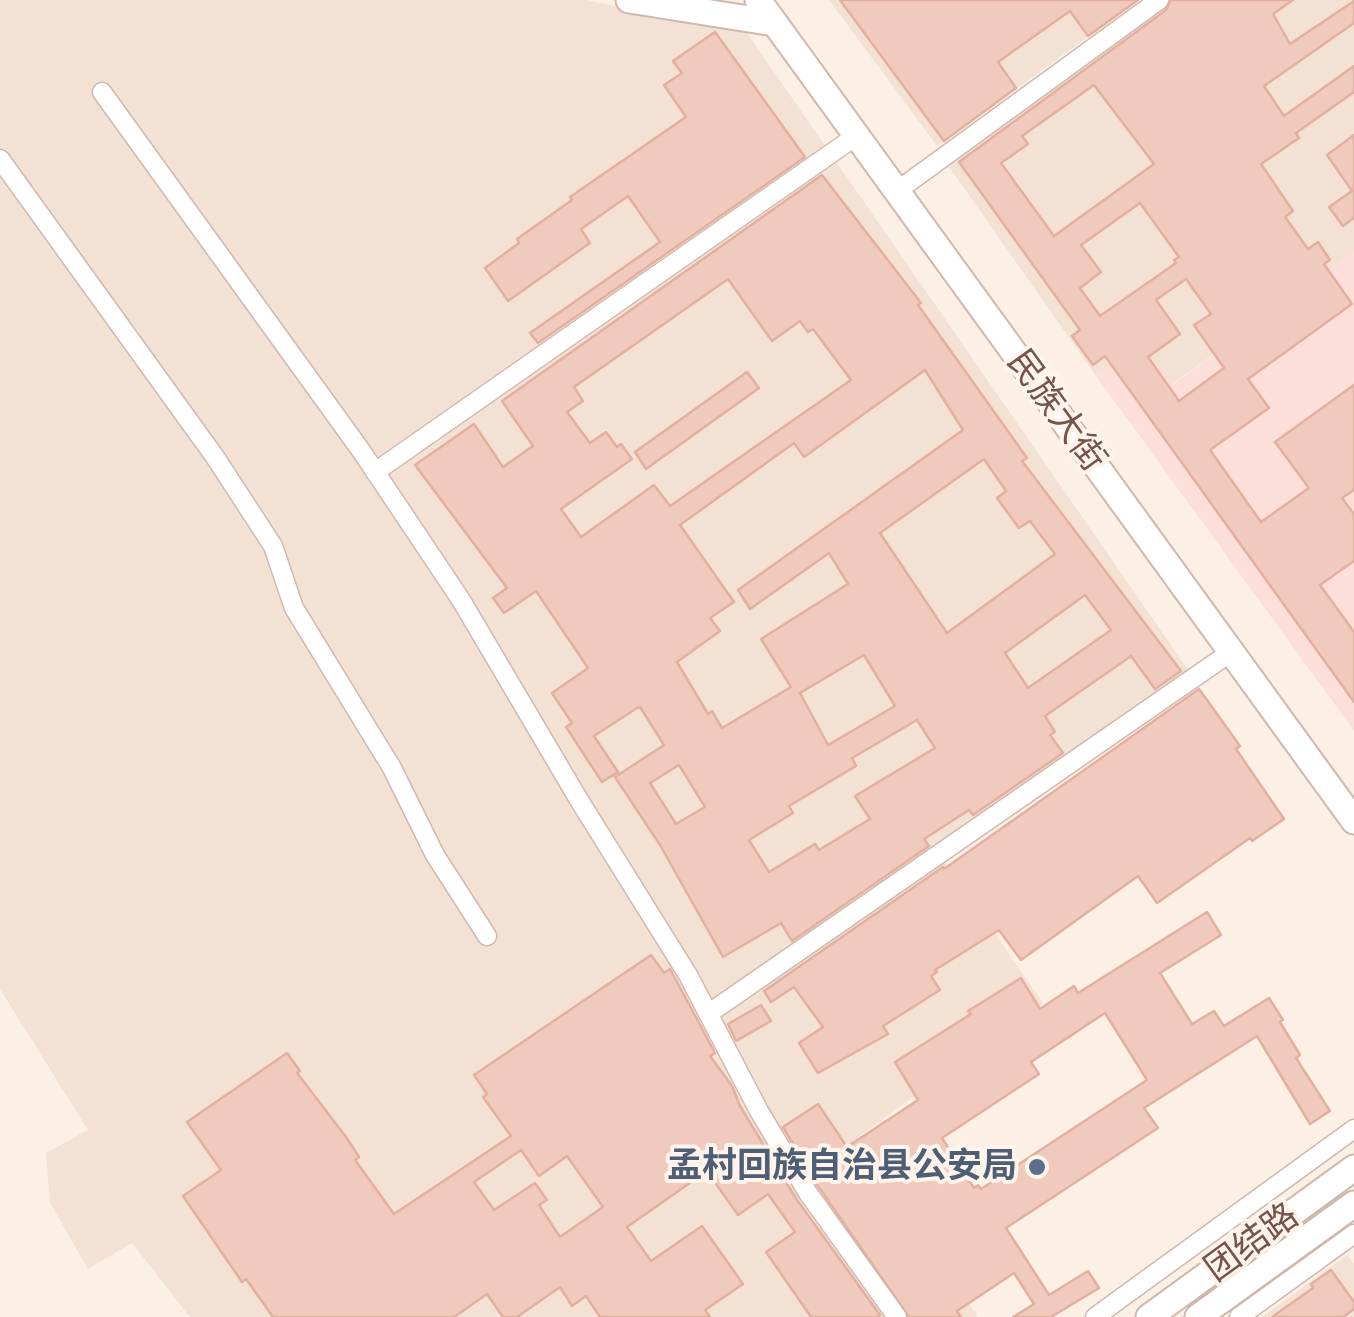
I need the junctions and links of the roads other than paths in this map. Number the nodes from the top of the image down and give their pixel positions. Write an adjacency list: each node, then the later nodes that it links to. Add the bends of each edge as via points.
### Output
1 (629, 0): 4 (main road)
2 (758, 0): 4 (main road, 民族大街)
3 (1158, 0): 8 (street)
4 (774, 23): 6 (main road, 民族大街)
5 (102, 92): 9 (street)
6 (856, 136): 8 (main road, 民族大街); 9 (street)
7 (0, 159): 12 (street, via 272,546 294,608)
8 (896, 192): 10 (main road, 民族大街)
9 (375, 472): 13 (street, via 461,600)
10 (1231, 652): 11 (main road, 民族大街); 13 (street)
11 (1354, 821)
12 (487, 936)
13 (708, 1014): 18 (street, via 808,1192)
14 (1354, 1128): 19 (street)
15 (1354, 1168): 20 (main road, 团结路)
16 (1354, 1204): 21 (main road, 团结路)
17 (1354, 1234): 22 (street)
18 (896, 1317)
19 (1094, 1317)
20 (1149, 1317)
21 (1198, 1317)
22 (1239, 1317)

